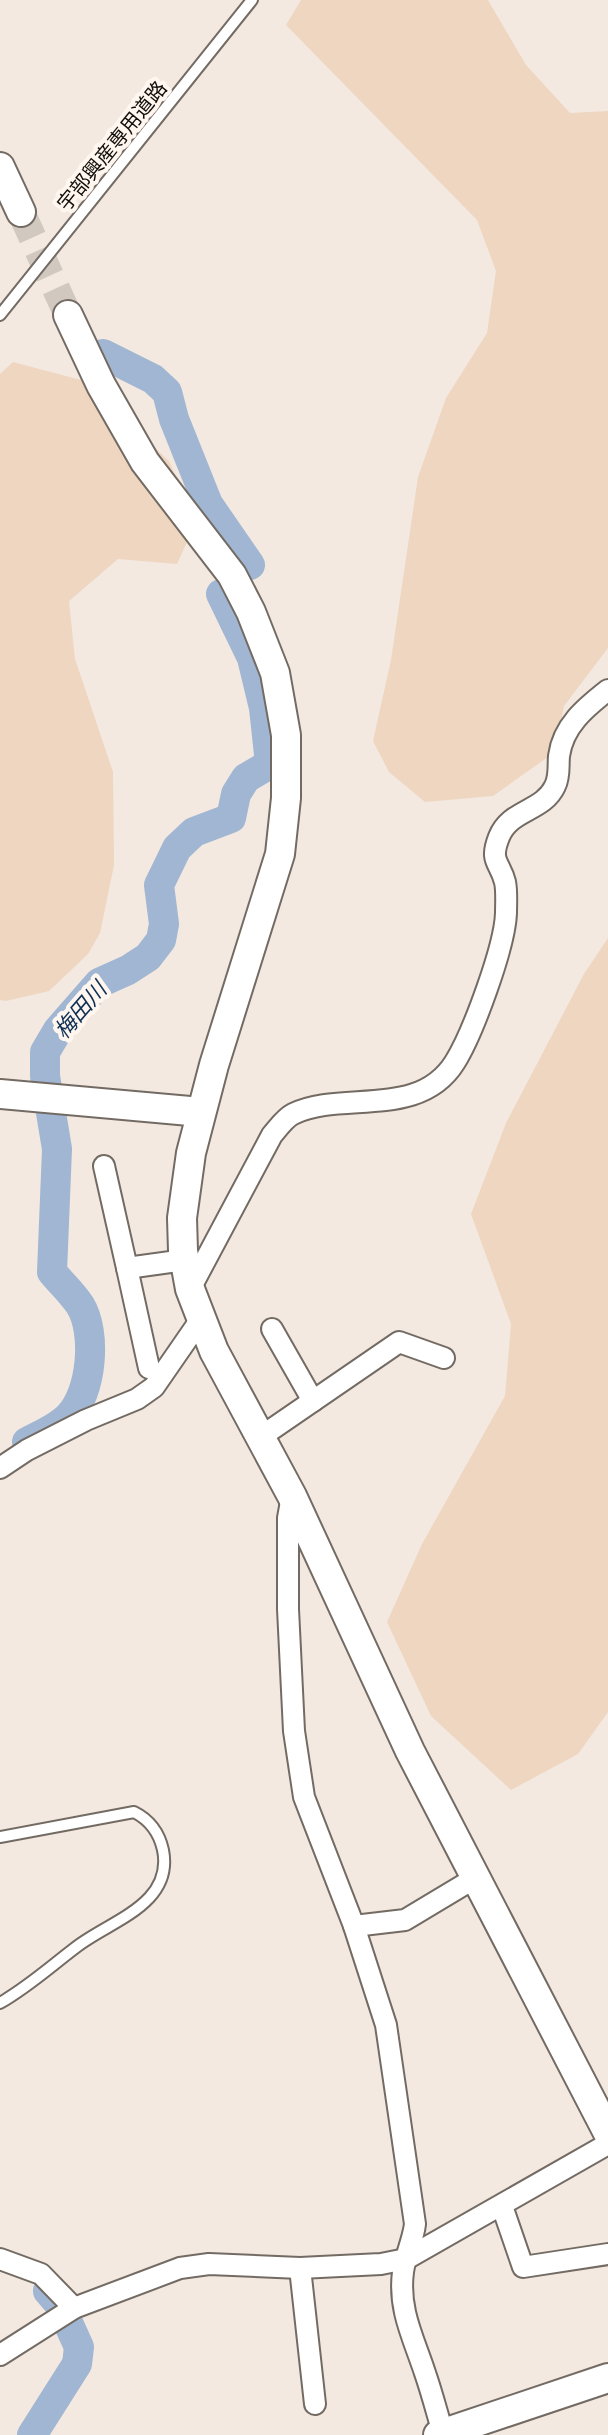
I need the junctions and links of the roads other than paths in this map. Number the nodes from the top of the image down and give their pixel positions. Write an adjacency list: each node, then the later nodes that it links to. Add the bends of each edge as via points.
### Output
1 (252, 0): 4 (lane, 宇部興産専用道路)
2 (0, 167): 3 (street)
3 (21, 212)
4 (0, 315)
5 (68, 315): 8 (street, via 137,449 232,575 265,641 281,703 288,767 280,854)
6 (608, 690): 12 (street, via 588,705 563,737 553,791 543,803 512,818 499,836 494,860 505,882 506,916 487,989 455,1061 444,1076 416,1092 290,1115 272,1135)
7 (0, 1094): 8 (street)
8 (201, 1112): 10 (street, via 182,1218)
9 (104, 1166): 11 (street)
10 (185, 1260): 11 (street); 12 (street)
11 (127, 1268): 16 (street)
12 (190, 1289): 13 (street)
13 (201, 1319): 18 (street); 19 (street, via 154,1387)
14 (272, 1329): 17 (street)
15 (444, 1358): 17 (street, via 399,1342)
16 (149, 1368)
17 (313, 1401): 18 (street)
18 (262, 1436): 20 (street)
19 (0, 1468)
20 (292, 1496): 22 (street); 23 (street, via 287,1561 294,1731 304,1797)
21 (0, 1837): 24 (lane, via 134,1812 155,1828 165,1864 160,1885 139,1909 77,1946)
22 (475, 1878): 23 (street, via 405,1920); 25 (street)
23 (354, 1926): 30 (street, via 386,2025 393,2069 415,2224)
24 (0, 2003)
25 (608, 2133)
26 (608, 2144): 27 (street)
27 (502, 2206): 28 (street, via 523,2267); 30 (street)
28 (608, 2254)
29 (0, 2259): 32 (street, via 41,2274)
30 (406, 2259): 31 (street); 36 (street, via 409,2333)
31 (300, 2268): 32 (street, via 180,2268); 35 (street)
32 (67, 2312): 33 (street)
33 (0, 2355)
34 (608, 2378): 36 (street)
35 (315, 2404)
36 (440, 2434)

